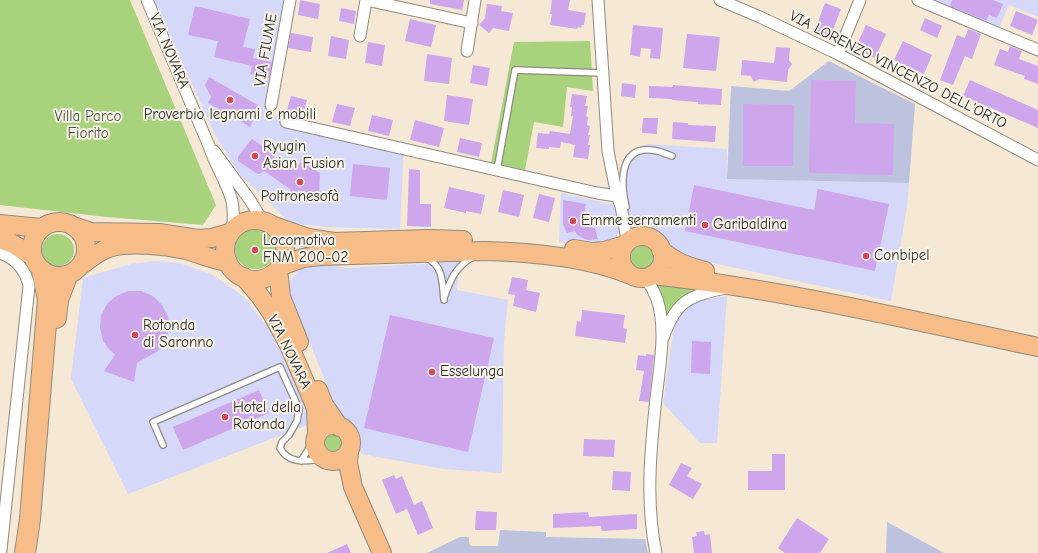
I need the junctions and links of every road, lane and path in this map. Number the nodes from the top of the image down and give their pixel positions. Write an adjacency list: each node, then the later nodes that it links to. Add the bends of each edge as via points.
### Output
1 (147, 0): 17 (street, VIA NOVARA)
2 (290, 0): 15 (street, VIA FIUME)
3 (366, 0): 9 (street); 10 (street)
4 (475, 0): 9 (street)
5 (598, 0): 14 (street)
6 (720, 0): 13 (street, VIA LORENZO VINCENZO DELL'ORTO)
7 (860, 0): 13 (street)
8 (918, 0): 12 (street)
9 (472, 23): 11 (street)
10 (360, 36)
11 (467, 50)
12 (1038, 50)
13 (838, 54): 19 (street, VIA LORENZO VINCENZO DELL'ORTO)
14 (603, 74): 20 (lane, via 515,70); 21 (street, via 608,151)
15 (271, 105)
16 (286, 122): 20 (street)
17 (209, 146): 22 (street, VIA NOVARA); 26 (street, VIA NOVARA, via 232,202)
18 (672, 156): 28 (lane, via 648,149 633,153 628,159 623,176 628,215)
19 (1038, 160)
20 (497, 170): 21 (street)
21 (617, 196): 28 (street)
22 (268, 223): 26 (main road, via 251,219 241,222); 28 (main road, via 308,238 334,242 489,240 592,252 604,251); 36 (main road, via 282,234 285,244 285,256)
23 (0, 224): 25 (main road)
24 (73, 226): 25 (main road, via 66,222 57,222); 26 (main road, via 90,232 159,233 198,238 212,238); 35 (main road, via 80,231 86,243)
25 (41, 228): 34 (main road, via 36,234 32,249)
26 (232, 231): 33 (main road, via 226,242)
27 (0, 239): 34 (main road, via 13,244)
28 (627, 240): 29 (main road, via 647,237 658,244); 38 (main road, via 622,252 622,265 626,271)
29 (661, 250): 38 (main road, via 661,264 658,270); 41 (main road, via 684,266)
30 (484, 251): 32 (main road); 32 (lane, via 463,262 456,270 444,300 442,279 434,262); 38 (main road, via 548,255)
31 (0, 253): 52 (street, via 18,264 28,277 29,286)
32 (406, 253): 36 (main road, via 303,258)
33 (228, 262): 35 (main road, via 187,250 127,245 110,247); 39 (main road, via 237,274)
34 (37, 264): 37 (main road, via 50,276); 51 (highway, via 48,299 30,519)
35 (83, 264): 37 (main road)
36 (280, 268): 39 (main road, via 271,276 262,279); 44 (main road, VIA NOVARA, via 283,303 324,405)
37 (67, 276): 51 (highway, via 59,295 56,314 42,483)
38 (643, 276): 40 (main road, via 676,277); 42 (street, via 657,300)
39 (244, 278): 45 (main road, VIA NOVARA, via 271,312 289,345 316,408)
40 (738, 286): 41 (main road); 42 (street, via 700,295 684,302 672,315)
41 (798, 297): 43 (main road)
42 (662, 341): 54 (street, via 650,488)
43 (1038, 347)
44 (339, 427): 45 (main road, via 326,426); 47 (main road, VIA NOVARA, via 350,438)
45 (316, 436): 48 (main road, VIA NOVARA, via 316,450); 49 (lane)
46 (163, 445): 49 (lane, via 153,422 280,367 299,409 297,421 280,448 288,458)
47 (349, 450): 48 (main road, via 342,459); 50 (main road, VIA NOVARA, via 348,463)
48 (327, 460): 49 (lane); 50 (main road, VIA NOVARA)
49 (301, 461)
50 (353, 487): 53 (main road, VIA NOVARA)
51 (30, 551)
52 (0, 552)
53 (382, 553)
54 (656, 553)

